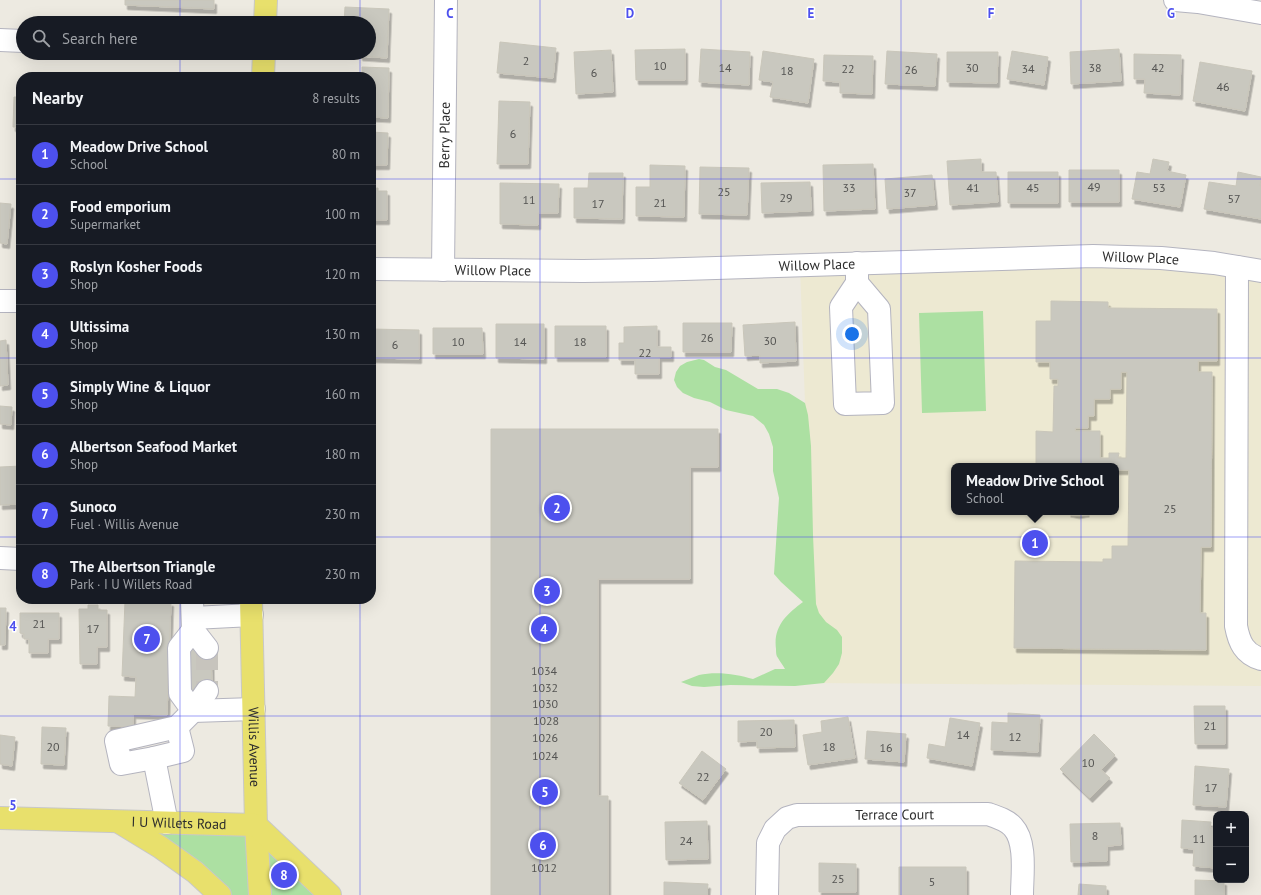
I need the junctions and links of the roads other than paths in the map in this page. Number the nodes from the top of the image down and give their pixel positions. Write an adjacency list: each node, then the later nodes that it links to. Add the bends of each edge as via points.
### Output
1 (266, 0): 5 (main road)
2 (446, 0): 12 (street, Berry Place)
3 (1175, 0): 4 (street)
4 (1261, 14)
5 (265, 16)
6 (0, 40): 7 (street)
7 (16, 41)
8 (264, 60): 9 (main road)
9 (263, 72)
10 (1237, 267): 13 (street, Willow Place); 14 (street, Willow Place, via 1161,258 1093,256); 22 (street, via 1236,626 1244,649 1253,657)
11 (376, 269): 12 (street, Willow Place)
12 (444, 270): 14 (street, Willow Place)
13 (1261, 271)
14 (857, 273): 14 (street, via 841,307 845,404 883,403 879,309)
15 (0, 301): 16 (street)
16 (16, 301)
17 (0, 558): 18 (street)
18 (16, 559)
19 (252, 607): 20 (street); 24 (main road, Willis Avenue)
20 (193, 615): 21 (street); 25 (street, via 179,648 180,693)
21 (207, 648)
22 (1261, 659)
23 (207, 691): 25 (street)
24 (254, 709): 25 (street); 31 (main road, Willis Avenue)
25 (193, 711): 26 (street)
26 (177, 727): 27 (street, via 183,751); 27 (street, via 116,741 121,764)
27 (154, 758): 30 (street)
28 (0, 818): 29 (main road, I U Willets Road)
29 (118, 821): 30 (main road, I U Willets Road); 32 (main road, via 195,872)
30 (167, 823): 31 (main road, I U Willets Road)
31 (256, 826): 33 (main road, Willis Avenue); 34 (main road)
32 (220, 895)
33 (260, 895)
34 (330, 895)
35 (767, 895): 36 (street, Terrace Court, via 768,842 775,829 787,818 797,815 988,814 1014,827 1021,841)
36 (1022, 895)

